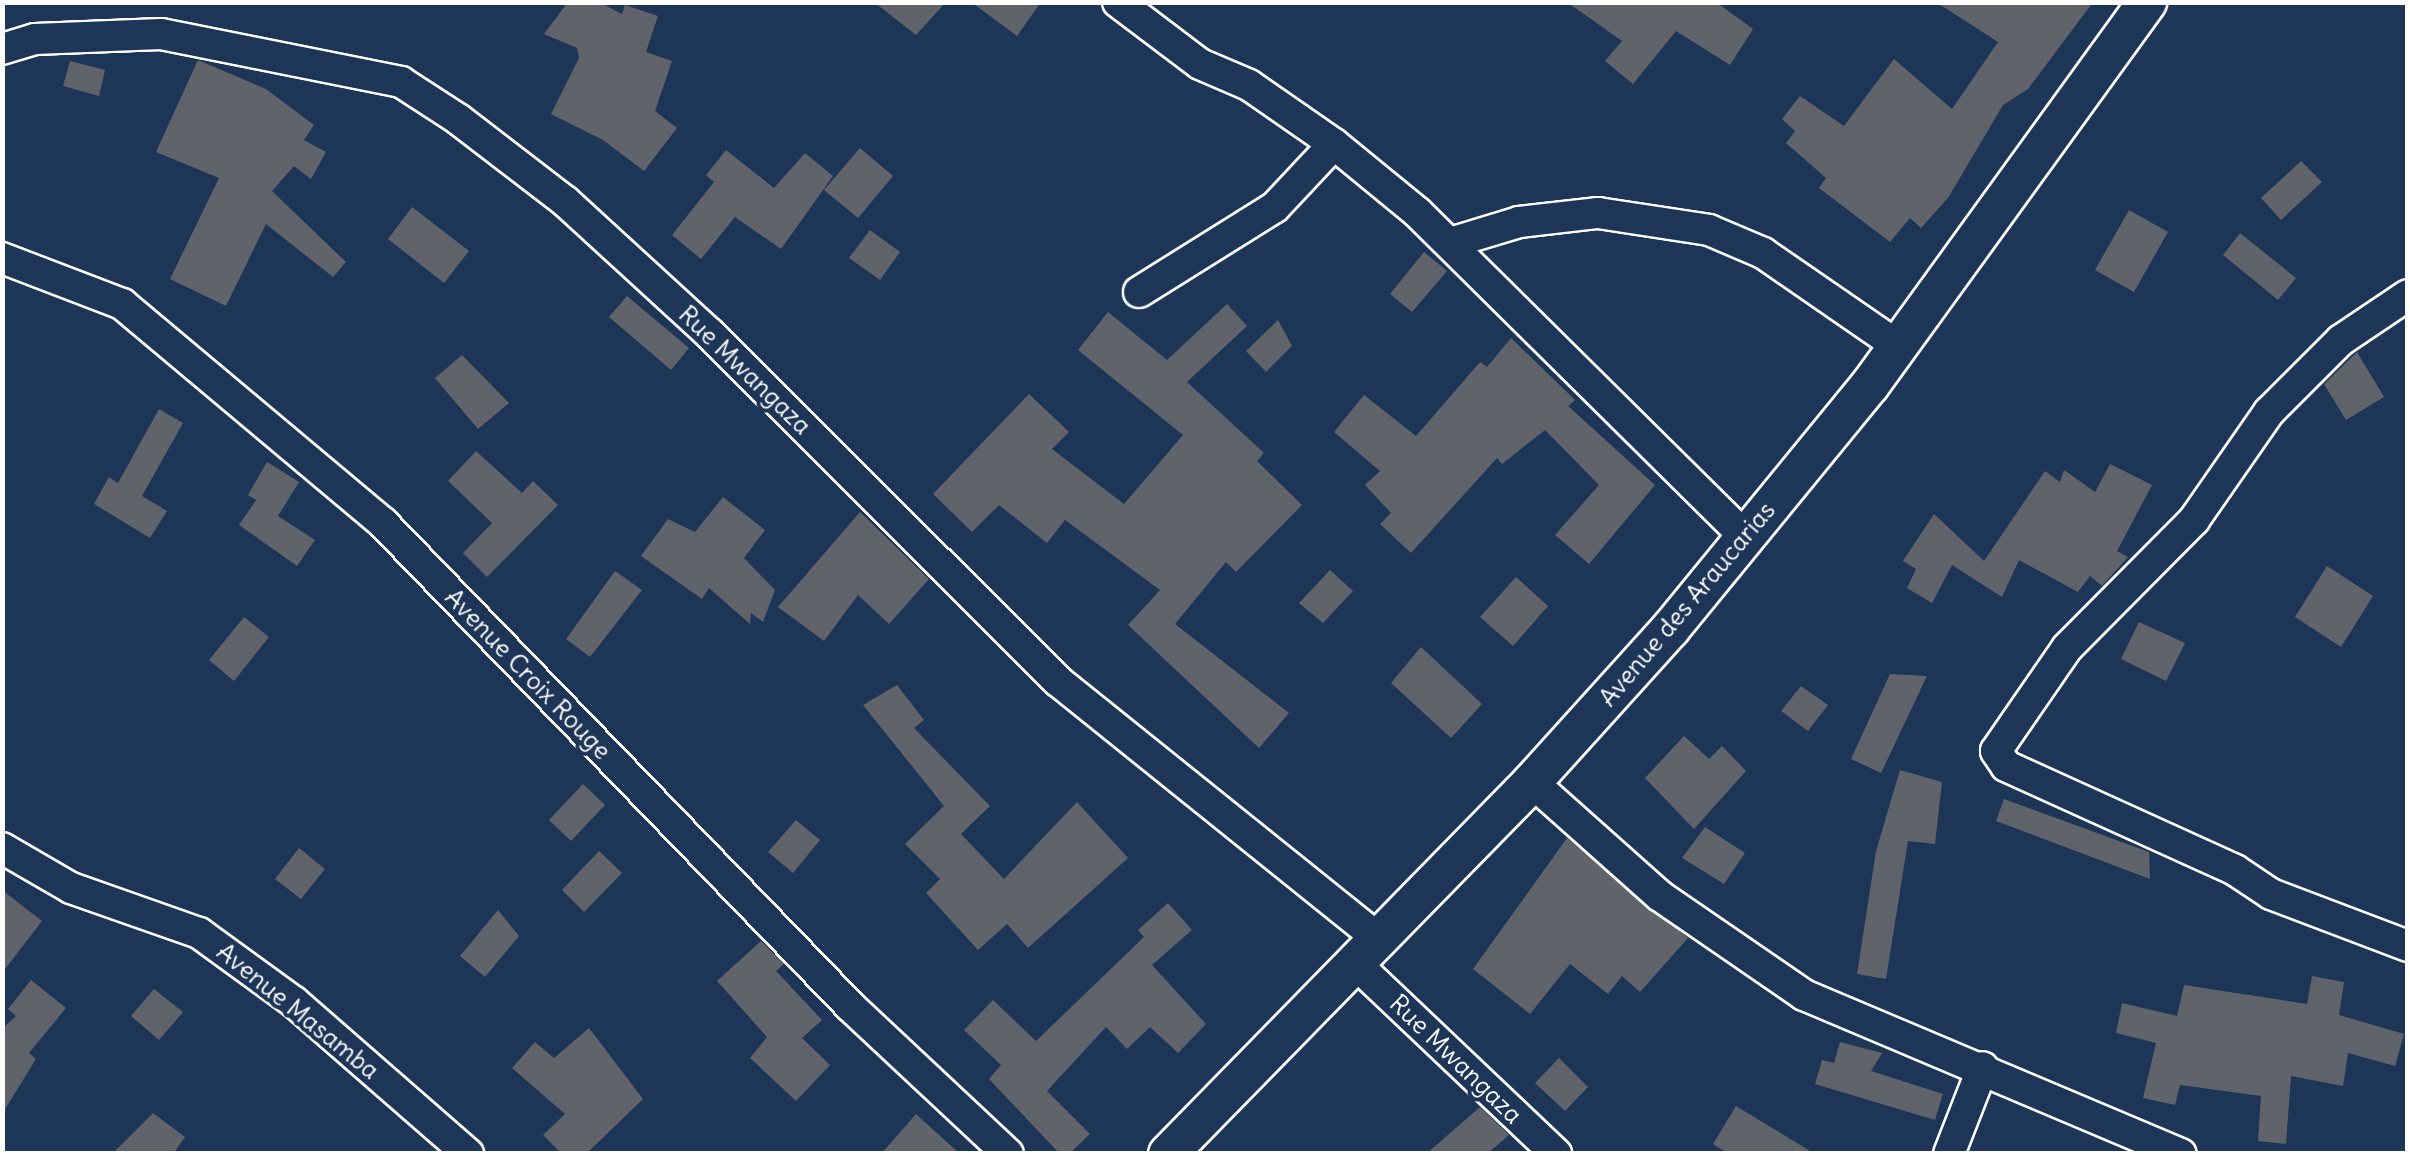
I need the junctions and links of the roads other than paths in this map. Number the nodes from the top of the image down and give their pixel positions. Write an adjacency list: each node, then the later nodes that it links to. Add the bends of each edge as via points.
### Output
1 (1118, 2): 4 (street, via 1200,64 1249,85)
2 (2147, 2): 9 (street, Avenue des Araucarias)
3 (2, 48): 14 (street, Rue Mwangaza, via 35,39 161,34 386,78 458,118 566,202 710,334 1058,681)
4 (1334, 144): 5 (street); 7 (street, via 1275,207)
5 (1450, 243): 9 (street, via 1519,222 1598,213 1709,230 1763,253); 10 (street, via 1652,451)
6 (2, 258): 17 (street, Avenue Croix Rouge, via 122,304 383,524 836,992)
7 (1139, 292)
8 (2408, 295): 13 (street, via 2388,302 2341,340 2269,412 2194,520 2066,648 1996,751 2006,766 2235,870 2271,894)
9 (1898, 346): 10 (street, Avenue des Araucarias)
10 (1745, 536): 11 (street, Avenue des Araucarias)
11 (1532, 782): 14 (street, Avenue des Araucarias); 15 (street, via 1694,924 1804,995)
12 (2, 848): 16 (street, Avenue Masamba, via 71,888 214,942)
13 (2408, 946)
14 (1369, 952): 18 (street, Avenue des Araucarias); 19 (street, Rue Mwangaza)
15 (1983, 1068): 20 (street); 21 (street)
16 (468, 1154)
17 (1008, 1154)
18 (1168, 1154)
19 (1556, 1154)
20 (1949, 1154)
21 (2181, 1154)

